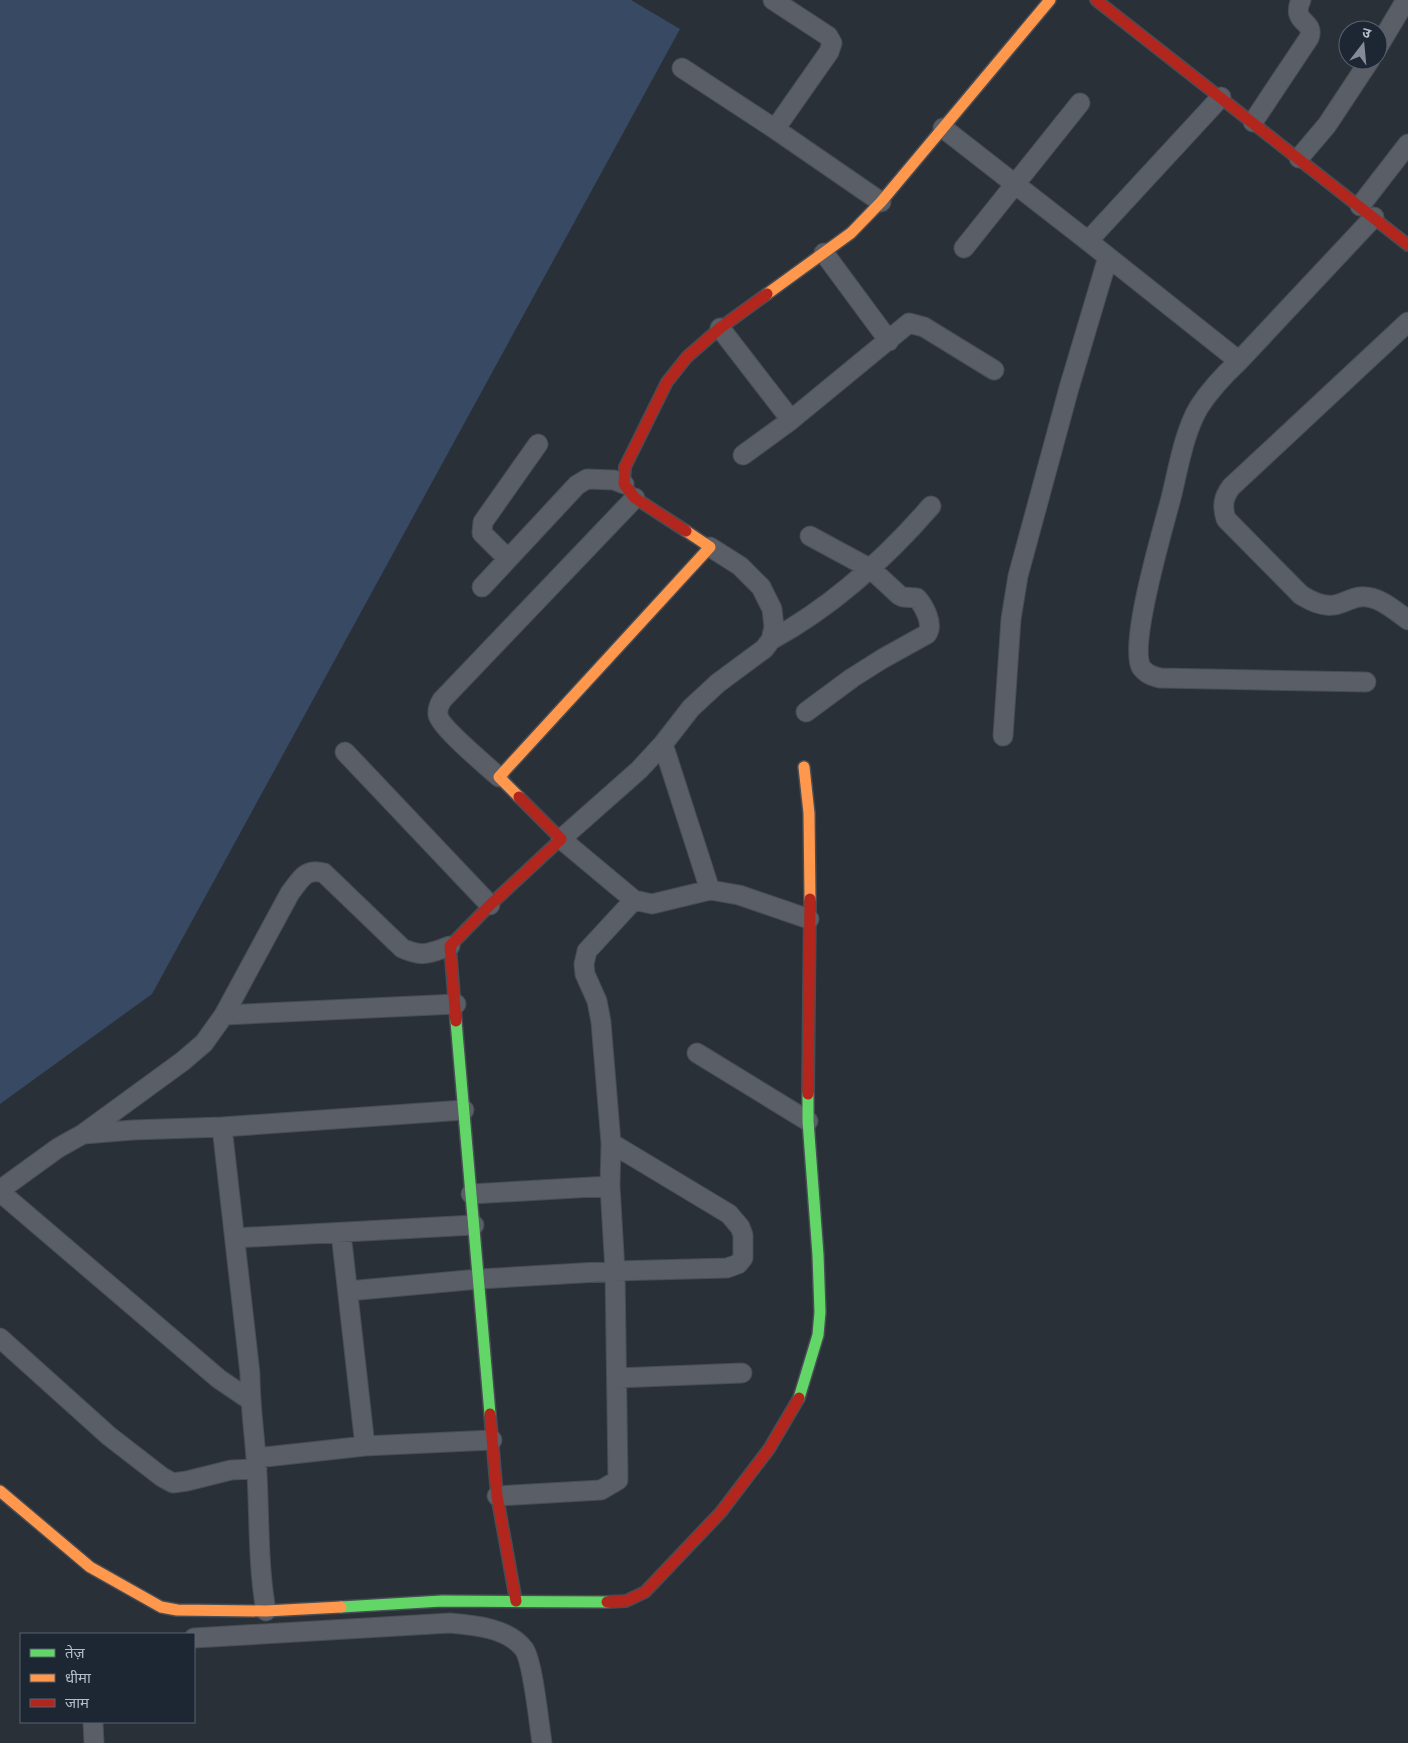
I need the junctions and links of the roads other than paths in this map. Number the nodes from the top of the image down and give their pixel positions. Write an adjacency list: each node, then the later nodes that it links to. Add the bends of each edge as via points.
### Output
1 (773, 0): 13 (street, via 828,36 832,43)
2 (1050, 0): 12 (street)
3 (1096, 0): 9 (street)
4 (1301, 0): 11 (street, via 1297,12 1311,33)
5 (1406, 0): 6 (street)
6 (1388, 30)
7 (682, 68): 13 (street)
8 (1363, 70): 15 (street, via 1327,125)
9 (1221, 97): 11 (street); 19 (street)
10 (1080, 103): 16 (street)
11 (1253, 122): 15 (street)
12 (943, 128): 16 (street); 17 (street)
13 (775, 129): 17 (street)
14 (1408, 144): 18 (street)
15 (1299, 158): 18 (street)
16 (1014, 184): 19 (street); 21 (street)
17 (881, 202): 22 (street, via 851,233)
18 (1367, 211): 20 (street); 27 (street)
19 (1088, 240): 23 (street)
20 (1408, 245)
21 (964, 248)
22 (824, 253): 25 (street); 26 (street)
23 (1108, 257): 27 (street); 43 (street, via 1018,576 1011,619)
24 (1408, 322): 39 (street, via 1231,486 1222,508 1226,519 1311,601 1333,606 1360,597 1376,599)
25 (720, 328): 29 (street); 32 (street, via 687,357 668,382 648,418 625,467)
26 (888, 341): 28 (street, via 909,323 917,324); 29 (street)
27 (1239, 361): 41 (street, via 1218,381 1198,408 1187,437 1145,599 1139,655 1141,666 1147,674 1160,678)
28 (994, 370)
29 (792, 420): 31 (street)
30 (538, 444): 36 (street, via 481,527)
31 (743, 455)
32 (630, 491): 35 (street); 36 (street, via 614,480 587,479 577,484); 47 (street, via 442,700 438,717)
33 (931, 506): 37 (street)
34 (810, 536): 37 (street)
35 (710, 547): 40 (street, via 740,566 760,588 772,609 774,627); 47 (street)
36 (508, 559): 38 (street)
37 (871, 569): 40 (street, via 821,609); 42 (street, via 899,595 914,596 919,600 930,630 882,658)
38 (482, 587)
39 (1408, 620)
40 (771, 640): 44 (street, via 692,708)
41 (1366, 682)
42 (806, 712)
43 (1003, 736)
44 (663, 744): 48 (street); 49 (street)
45 (345, 752): 51 (street)
46 (804, 767): 52 (street, via 810,813)
47 (499, 777): 48 (street)
48 (562, 839): 50 (street); 51 (street)
49 (710, 890): 50 (street, via 652,904); 52 (street, via 738,895)
50 (634, 900): 61 (street, via 587,951 584,964 601,1022)
51 (490, 905): 53 (street)
52 (810, 919): 58 (street)
53 (450, 946): 54 (street); 55 (street, via 429,954 414,954 402,948 324,874 310,872 290,893)
54 (456, 1004): 55 (street); 57 (street)
55 (224, 1015): 60 (street, via 204,1043 183,1061)
56 (697, 1053): 58 (street)
57 (464, 1110): 59 (street); 64 (street)
58 (808, 1121): 80 (street, via 818,1255 818,1335 801,1394 770,1449 721,1512 644,1592 618,1602)
59 (222, 1127): 60 (street); 67 (street)
60 (83, 1134): 63 (street, via 58,1148)
61 (611, 1143): 62 (street); 68 (street, via 729,1214 743,1235 743,1258 733,1266)
62 (610, 1186): 64 (street); 68 (street)
63 (0, 1191): 74 (street, via 218,1379)
64 (471, 1194): 65 (street)
65 (474, 1225): 66 (street); 69 (street)
66 (341, 1233): 67 (street); 70 (street)
67 (235, 1238): 74 (street)
68 (615, 1271): 69 (street); 73 (street)
69 (478, 1279): 70 (street); 75 (street)
70 (348, 1291): 76 (street)
71 (0, 1338): 77 (street, via 109,1436 172,1483)
72 (742, 1373): 73 (street)
73 (617, 1378): 79 (street, via 618,1480 600,1490)
74 (250, 1400): 77 (street)
75 (492, 1440): 76 (street); 79 (street)
76 (365, 1446): 77 (street)
77 (256, 1463): 81 (street, via 260,1581)
78 (0, 1491): 81 (street, via 90,1567 161,1607 190,1611)
79 (497, 1496): 80 (street)
80 (516, 1601): 81 (street, via 442,1601)
81 (266, 1611)
82 (195, 1638): 85 (street, via 450,1623 495,1631 512,1638 524,1650 530,1666)
83 (93, 1723): 84 (street)
84 (94, 1743)
85 (542, 1743)

